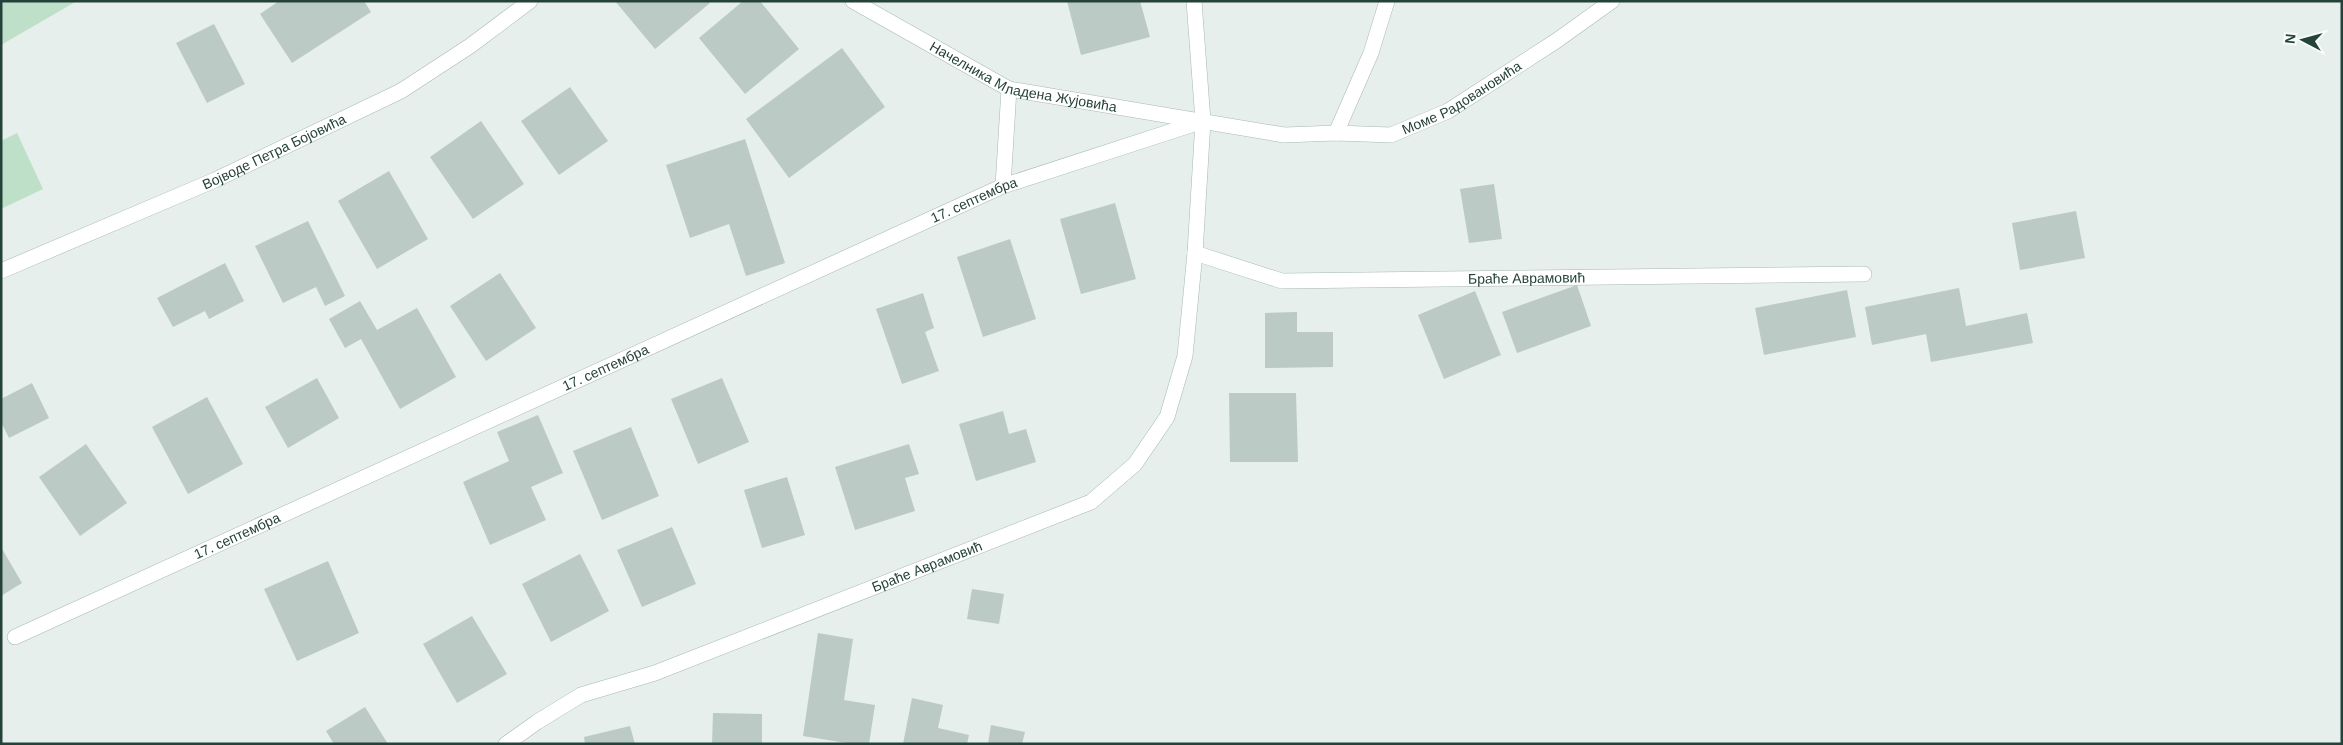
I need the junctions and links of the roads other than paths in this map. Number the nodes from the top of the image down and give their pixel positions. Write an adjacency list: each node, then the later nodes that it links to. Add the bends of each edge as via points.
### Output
1 (530, 1): 11 (street, Војводе Петра Бојовића, via 470,46 401,91 215,180)
2 (853, 1): 6 (street, Начелника Младена Жујовића)
3 (1194, 1): 7 (street, Браће Аврамовић)
4 (1387, 1): 8 (street, via 1371,53)
5 (1612, 1): 8 (street, Моме Радовановића, via 1448,111 1391,135)
6 (1010, 88): 7 (street, Начелника Младена Жујовића); 9 (street)
7 (1203, 121): 8 (street, Моме Радовановића, via 1284,135); 9 (street, 17. септембра); 10 (street, Браће Аврамовић)
8 (1336, 133)
9 (1004, 186): 13 (street, 17. септембра)
10 (1195, 252): 12 (street, Браће Аврамовић, via 1282,281); 14 (street, Браће Аврамовић, via 1185,356 1167,417 1135,464 1091,502 655,673 581,695)
11 (1, 271)
12 (1864, 274)
13 (15, 637)
14 (506, 744)

